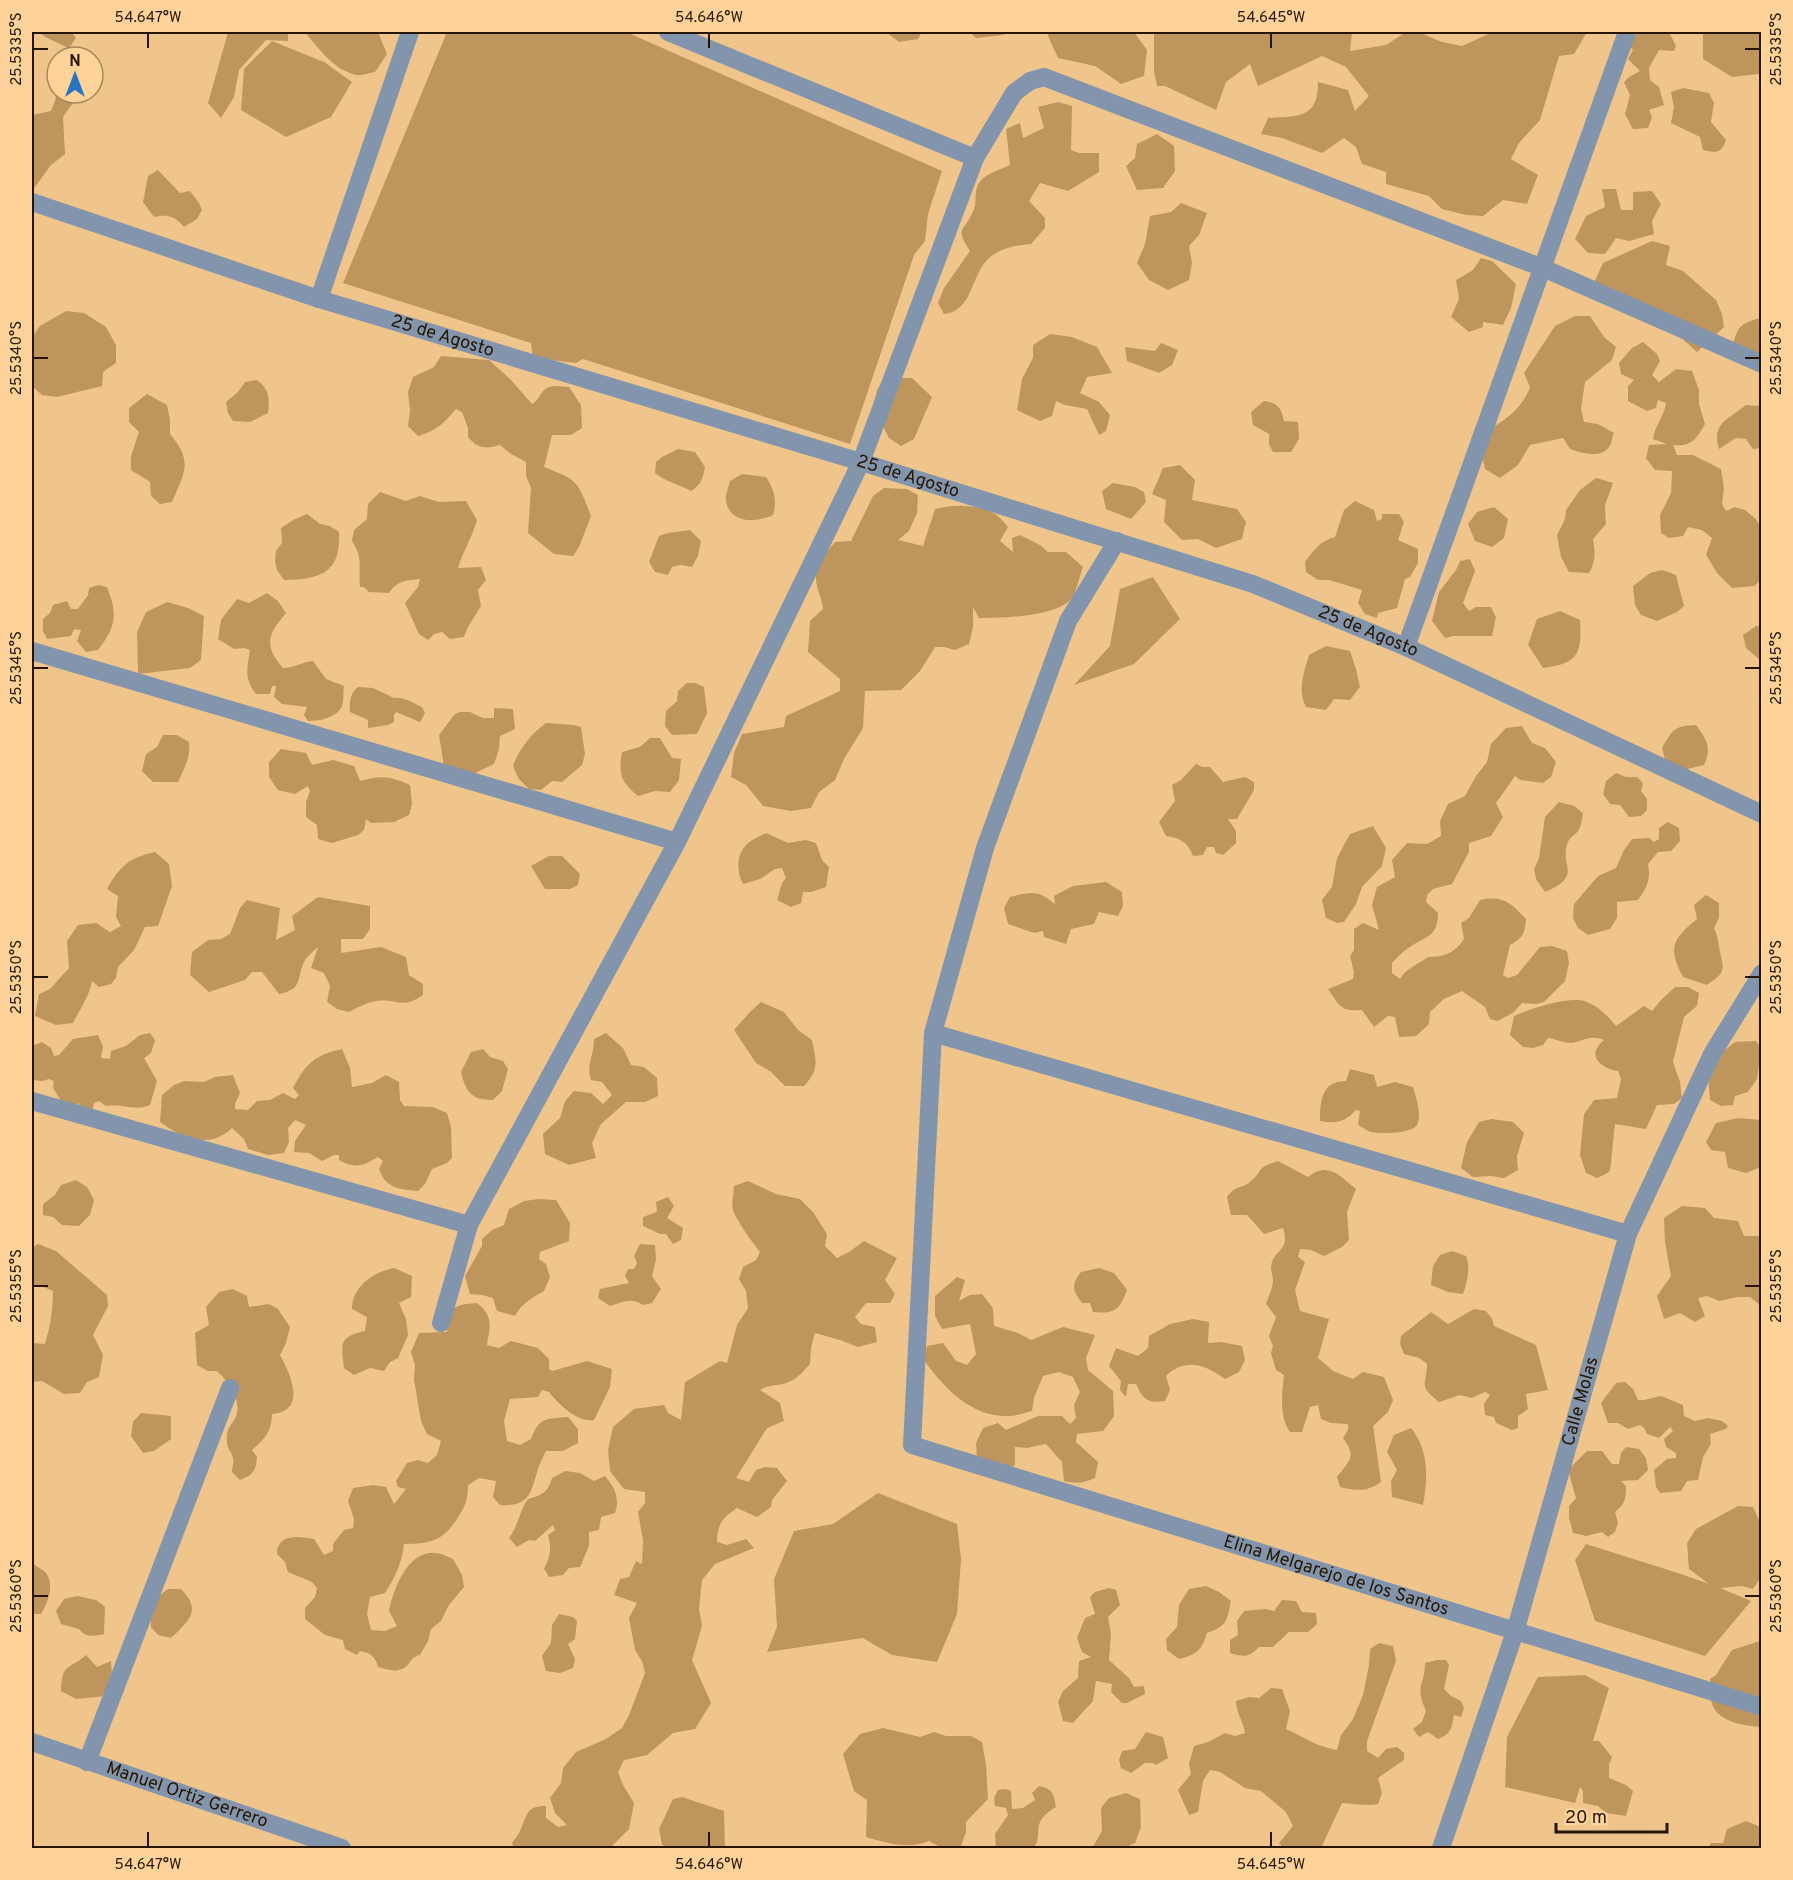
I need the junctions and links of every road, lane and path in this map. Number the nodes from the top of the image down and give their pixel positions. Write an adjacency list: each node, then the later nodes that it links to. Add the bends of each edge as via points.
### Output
1 (410, 32): 7 (street)
2 (668, 32): 4 (street)
3 (1627, 32): 6 (street)
4 (975, 158): 6 (street, via 1014,93 1030,81 1044,77); 9 (street)
5 (32, 202): 7 (street, 25 de Agosto)
6 (1543, 268): 8 (street); 11 (street)
7 (319, 299): 9 (street, 25 de Agosto)
8 (1761, 364)
9 (861, 462): 10 (street, 25 de Agosto); 14 (street)
10 (1117, 542): 11 (street, 25 de Agosto, via 1253,584); 16 (street, via 1068,621 985,848)
11 (1406, 647): 13 (street, 25 de Agosto)
12 (32, 651): 14 (street)
13 (1761, 814)
14 (677, 842): 18 (street)
15 (1761, 973): 19 (street, Calle Molas, via 1712,1054)
16 (933, 1033): 19 (street); 22 (street, Elina Melgarejo de los Santos, via 912,1445)
17 (32, 1101): 18 (street)
18 (470, 1225): 20 (street)
19 (1628, 1234): 22 (street, Calle Molas)
20 (441, 1323)
21 (230, 1388): 25 (street)
22 (1515, 1632): 23 (street, Elina Melgarejo de los Santos); 27 (street, Calle Molas)
23 (1761, 1707)
24 (32, 1742): 25 (street, Manuel Ortiz Gerrero)
25 (87, 1762): 26 (street, Manuel Ortiz Gerrero)
26 (342, 1848)
27 (1441, 1848)

